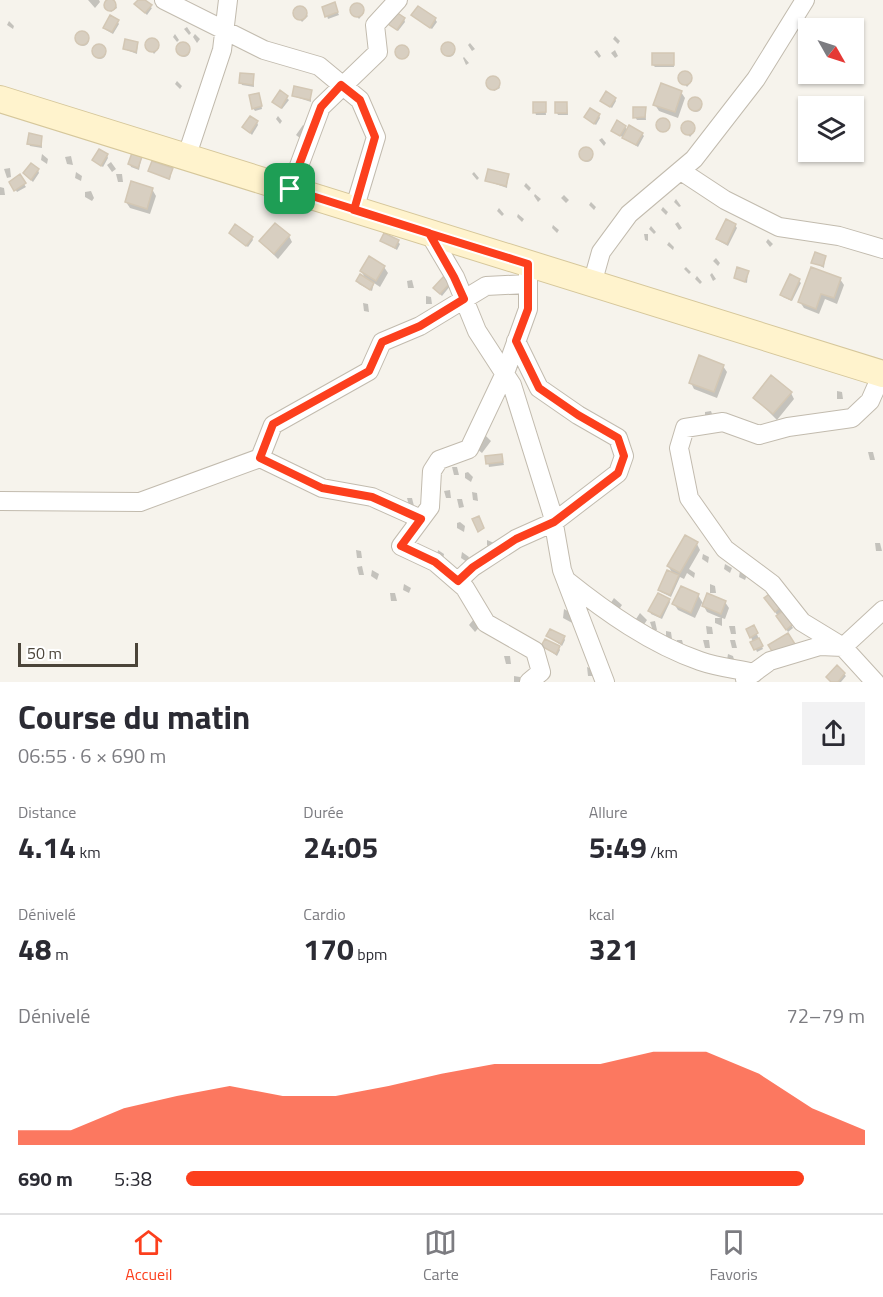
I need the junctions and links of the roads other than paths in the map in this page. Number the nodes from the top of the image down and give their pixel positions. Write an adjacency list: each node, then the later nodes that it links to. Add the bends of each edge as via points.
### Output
1 (164, 0): 5 (street)
2 (228, 0): 5 (street)
3 (398, 0): 6 (street, via 375,25 378,52)
4 (805, 0): 9 (street, via 756,79)
5 (225, 31): 6 (street, via 264,50 319,66); 8 (street)
6 (341, 85): 10 (street, via 321,107); 11 (street, via 360,100 375,137)
7 (0, 99): 8 (main road)
8 (186, 158): 10 (main road)
9 (681, 171): 13 (street, via 725,200 779,227 838,236); 15 (street, via 628,214 601,252)
10 (290, 189): 11 (main road)
11 (354, 210): 12 (main road)
12 (429, 233): 14 (main road); 16 (street)
13 (883, 249)
14 (528, 274): 15 (main road); 16 (street, via 486,286); 17 (street, via 528,309)
15 (592, 284): 19 (main road)
16 (464, 299): 18 (street, via 477,331); 20 (street, via 420,326 382,342 369,371 273,424)
17 (516, 341): 18 (street); 23 (street, via 539,388 618,438 624,456 618,473)
18 (505, 373): 22 (street, via 469,449 439,460 432,471 430,507); 23 (street, via 512,384)
19 (883, 374): 27 (street, via 870,401 852,418 759,435 723,422 685,428 679,448 689,498 725,549 772,584 802,622)
20 (260, 458): 21 (street, via 140,502); 22 (street, via 322,488 372,497)
21 (0, 501)
22 (421, 519): 25 (street, via 401,546 435,562)
23 (554, 522): 24 (street); 25 (street, via 516,539)
24 (565, 579): 28 (street, via 627,624 664,645); 31 (street)
25 (458, 581): 30 (street, via 486,623 535,651 541,672)
26 (883, 610): 27 (street)
27 (843, 647): 28 (street, via 820,646 770,661); 29 (street)
28 (748, 677)
29 (870, 679)
30 (529, 682)
31 (605, 682)

